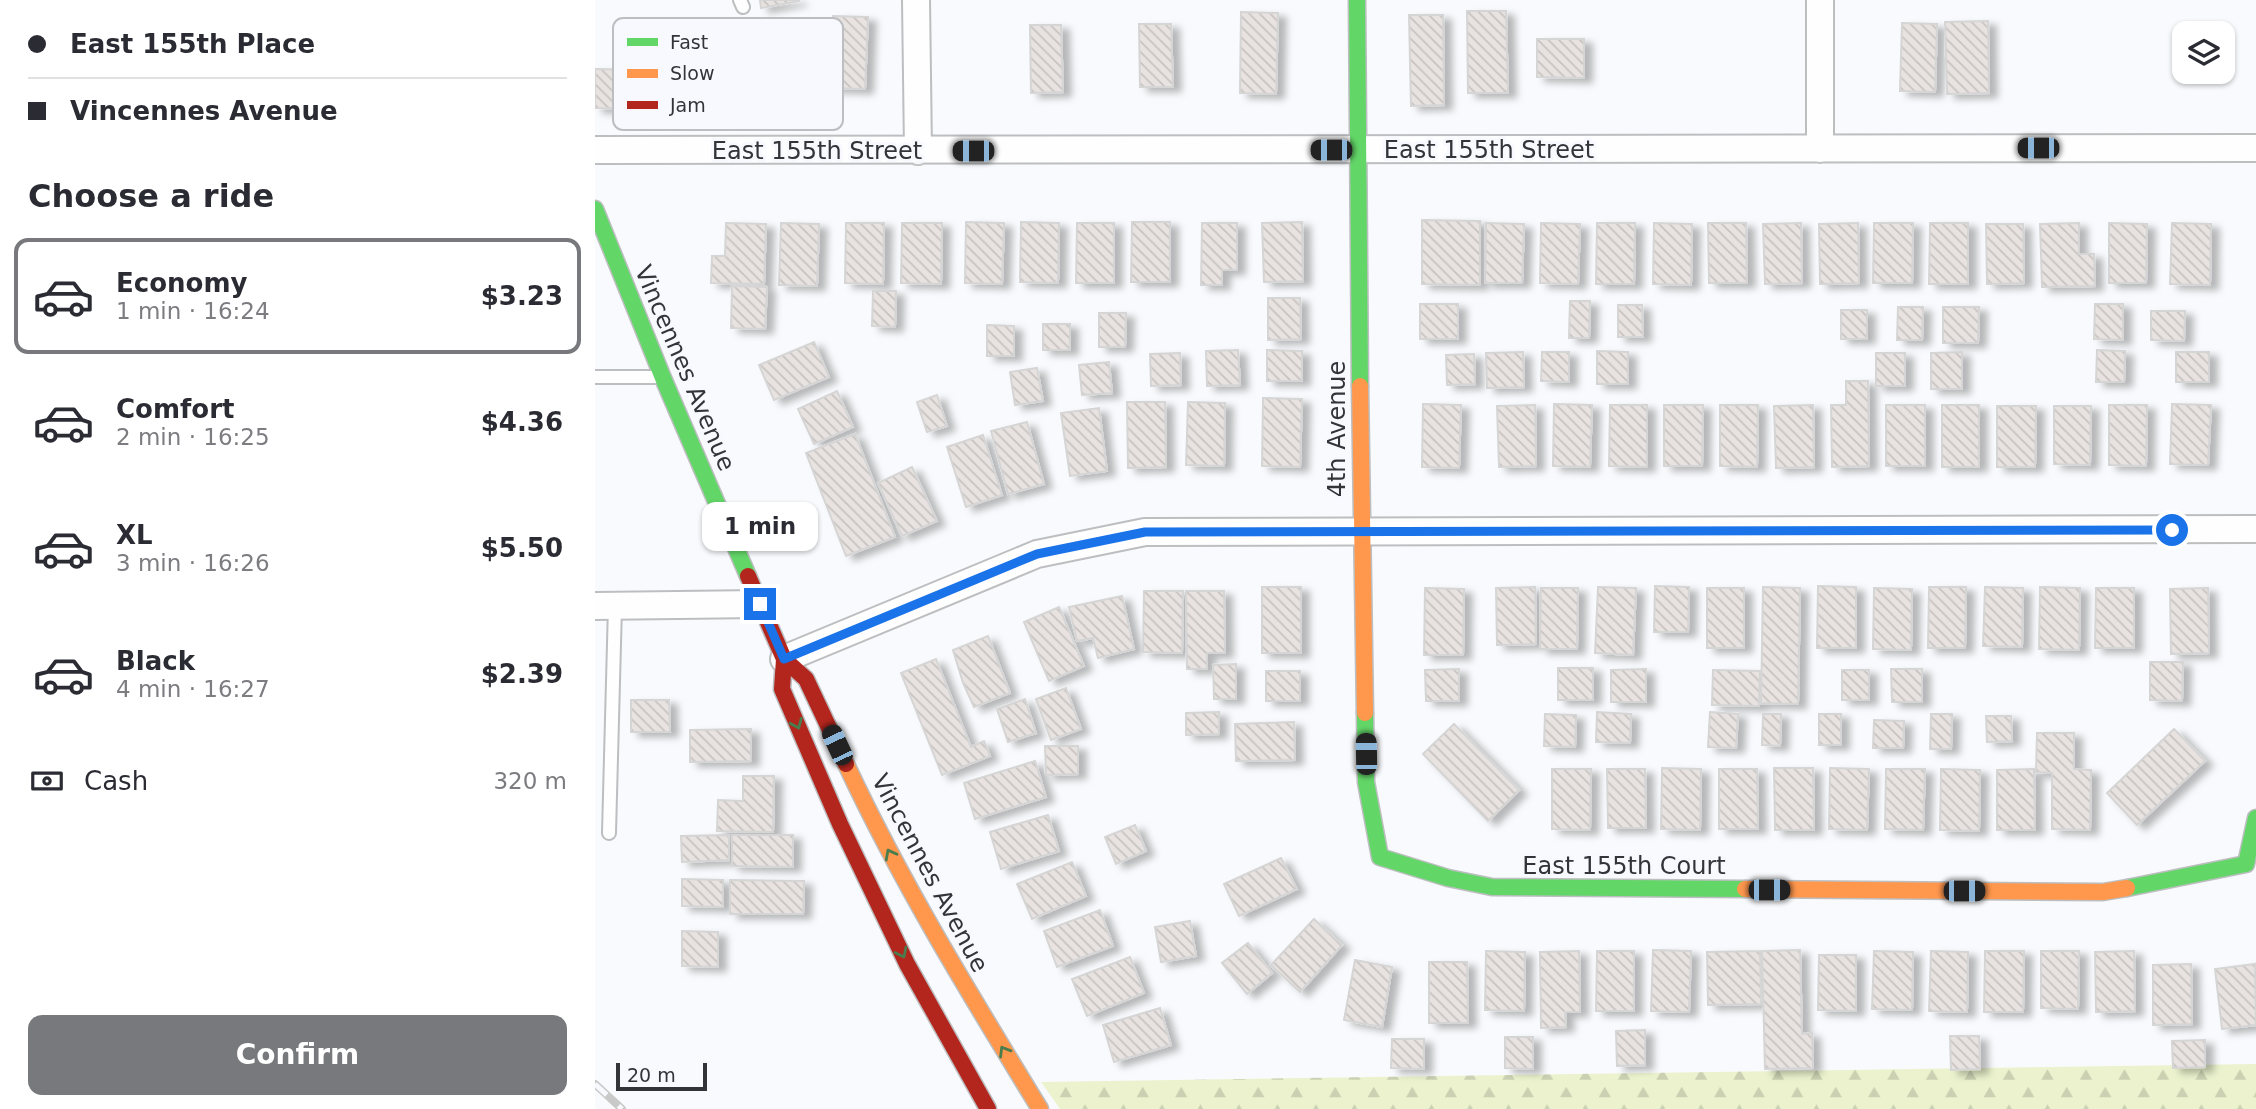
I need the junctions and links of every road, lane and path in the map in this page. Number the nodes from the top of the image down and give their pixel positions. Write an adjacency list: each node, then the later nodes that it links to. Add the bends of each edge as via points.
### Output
1 (916, 0): 8 (street)
2 (1357, 0): 7 (street, 4th Avenue)
3 (1820, 0): 5 (street)
4 (2256, 148): 5 (street, East 155th Street)
5 (1820, 149): 7 (street, East 155th Street)
6 (595, 150): 8 (street, East 155th Street)
7 (1358, 150): 8 (street, East 155th Street); 13 (street, 4th Avenue)
8 (918, 151)
9 (595, 209): 11 (street, Vincennes Avenue)
10 (595, 377): 11 (lane)
11 (663, 377): 14 (street, Vincennes Avenue)
12 (2256, 529): 13 (street)
13 (1361, 533): 16 (street, via 1145,532 1037,554); 19 (street, 4th Avenue, via 1366,782)
14 (760, 604): 15 (street); 16 (street, Vincennes Avenue)
15 (605, 606): 18 (lane)
16 (784, 659): 20 (street, Vincennes Avenue, one-way to 20, via 782,689 840,824 907,964); 21 (street, Vincennes Avenue, one-way to 16, via 941,948 868,811 806,679)
17 (2256, 818): 19 (street, East 155th Court, via 2246,864 2103,892 1492,887)
18 (609, 833)
19 (1380, 857)
20 (988, 1108)
21 (1040, 1109)

